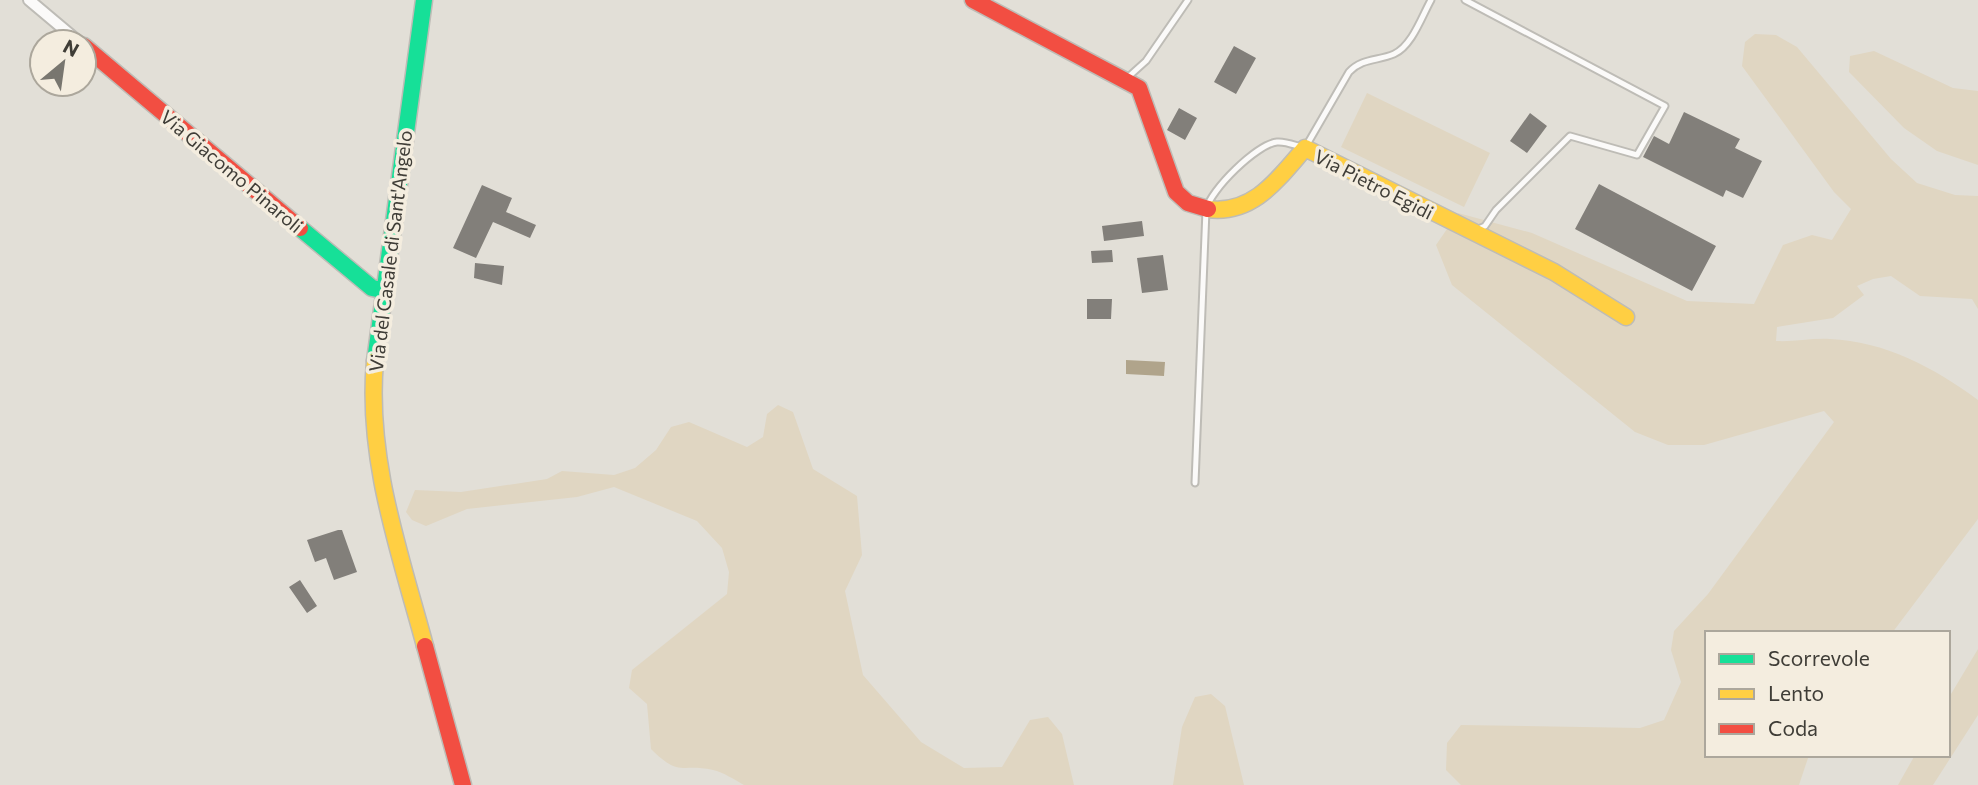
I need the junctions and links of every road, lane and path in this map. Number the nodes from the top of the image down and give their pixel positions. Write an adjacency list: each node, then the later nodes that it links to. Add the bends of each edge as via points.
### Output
1 (29, 0): 7 (street)
2 (424, 0): 13 (street, Via del Casale di Sant'Angelo)
3 (973, 0): 9 (street)
4 (1188, 0): 9 (lane, via 1146,61)
5 (1431, 0): 10 (lane, via 1403,47 1349,72)
6 (1465, 0): 12 (lane, via 1665,106 1637,155 1570,136 1485,226)
7 (62, 28)
8 (98, 58): 13 (street, Via Giacomo Pinaroli, via 372,288)
9 (1126, 79): 11 (street, via 1144,96 1176,192 1189,204)
10 (1305, 148): 11 (street, Via Pietro Egidi, via 1241,210); 11 (lane, via 1280,142 1268,145 1223,181); 12 (street, Via Pietro Egidi)
11 (1206, 210): 15 (lane)
12 (1470, 232): 14 (street, Via Pietro Egidi, via 1554,272)
13 (382, 290): 16 (street, Via del Casale di Sant'Angelo, via 373,380 380,476)
14 (1626, 317)
15 (1195, 483)
16 (463, 785)

